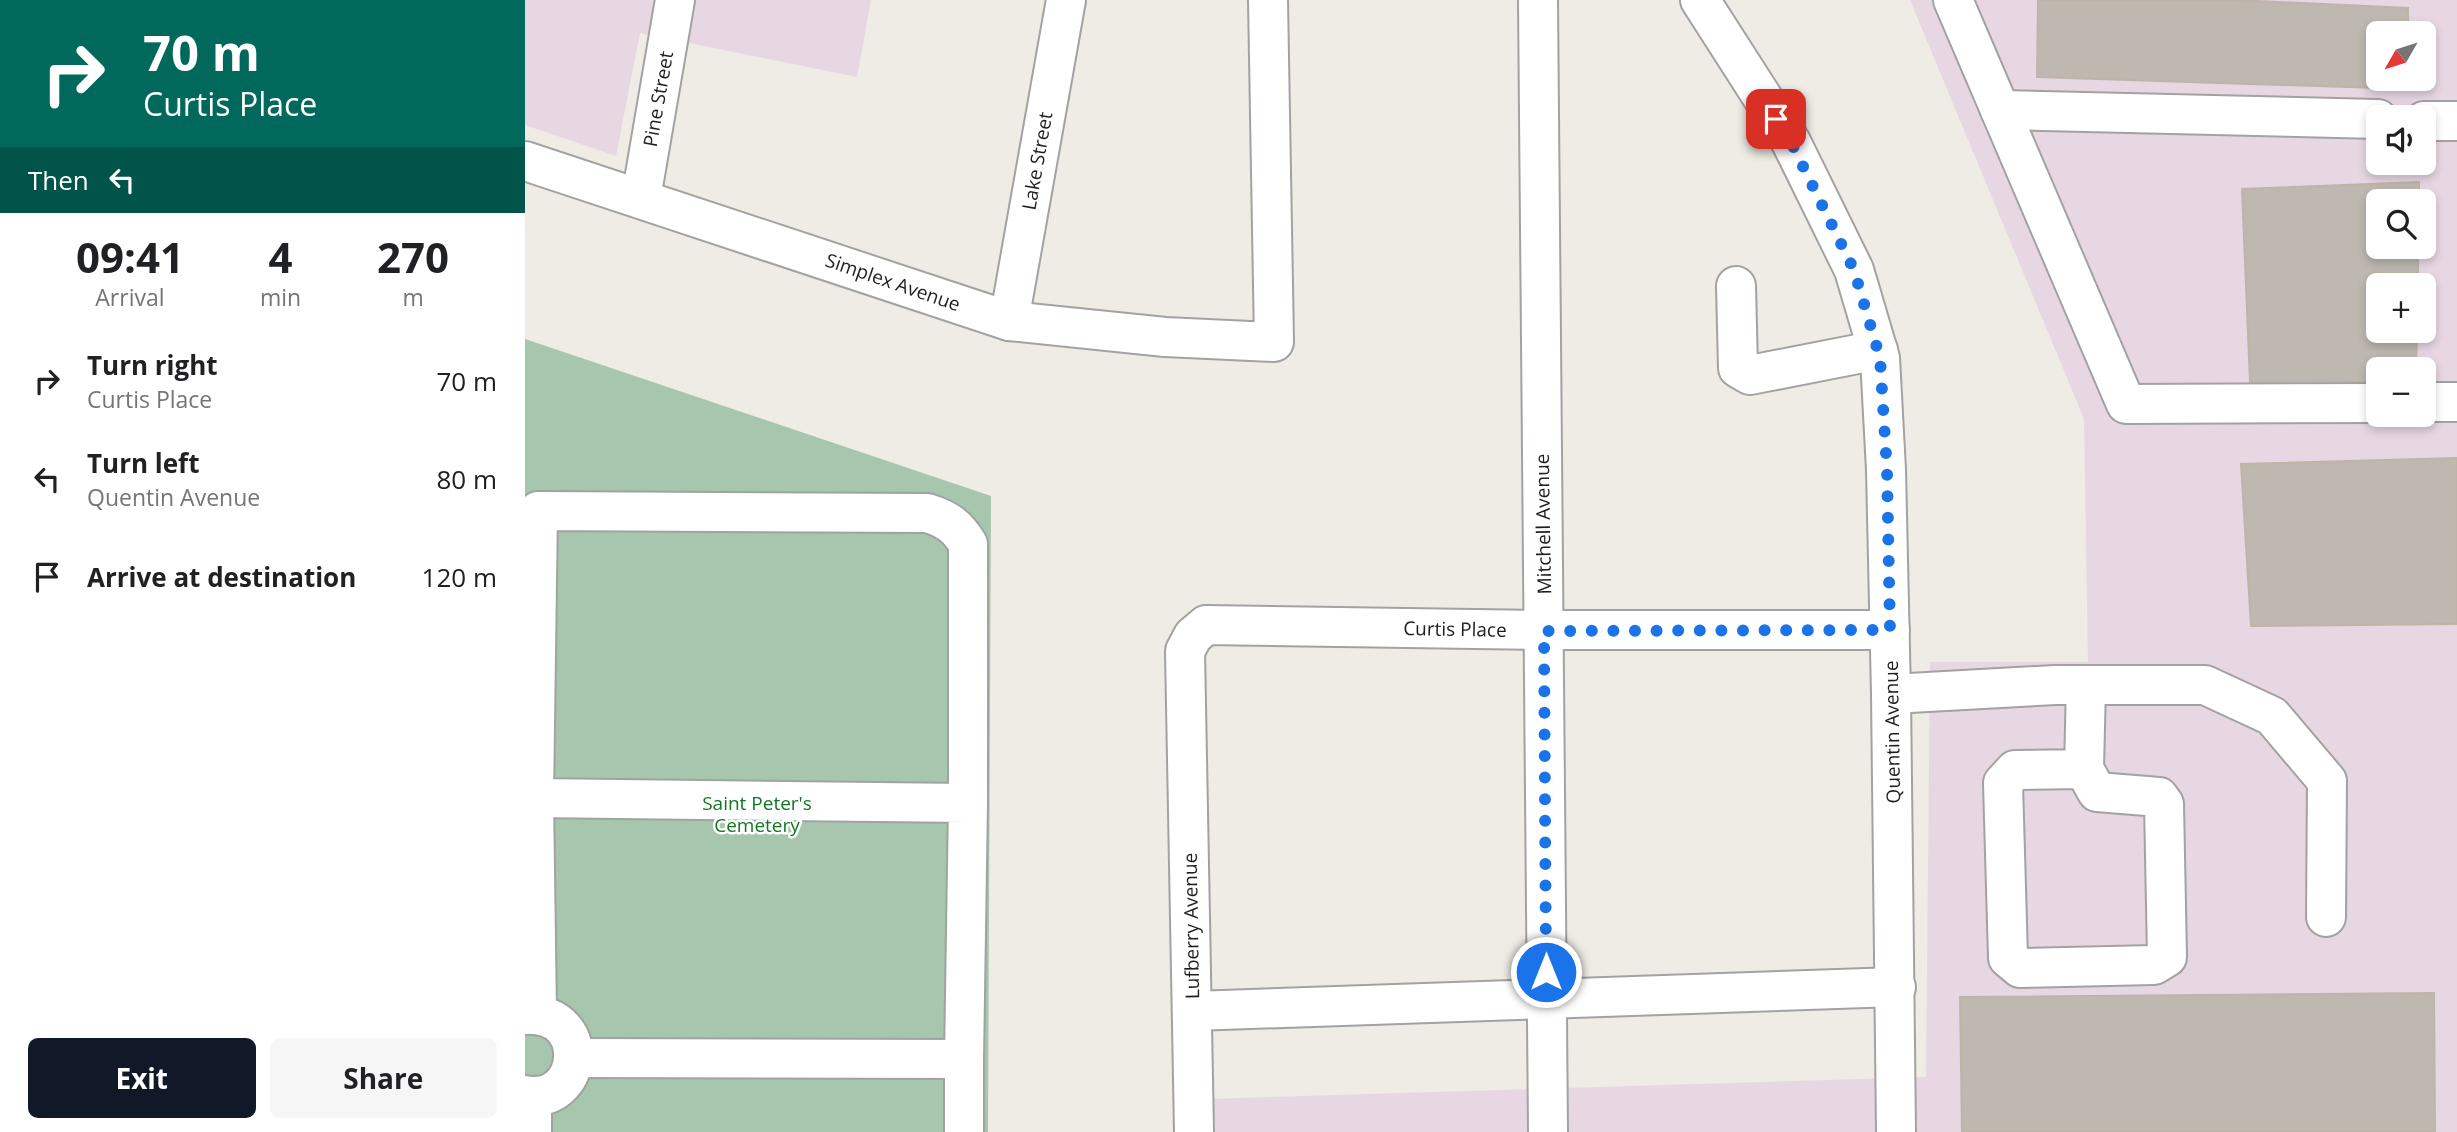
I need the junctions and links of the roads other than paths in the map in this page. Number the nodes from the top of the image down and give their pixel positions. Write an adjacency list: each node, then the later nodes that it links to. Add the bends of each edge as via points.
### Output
1 (675, 0): 12 (street, Pine Street)
2 (1066, 0): 14 (street, Lake Street)
3 (1268, 0): 14 (street, Simplex Avenue, via 1274,342 1165,337)
4 (1538, 0): 21 (street, Mitchell Avenue)
5 (1700, 0): 15 (street, Quentin Avenue, via 1791,142 1854,270)
6 (1952, 0): 7 (street)
7 (2000, 110): 8 (street); 18 (street, via 2126,404)
8 (2366, 120)
9 (2436, 121): 10 (street)
10 (2457, 121)
11 (525, 161): 12 (street, Simplex Avenue)
12 (641, 198): 14 (street, Simplex Avenue)
13 (1737, 286): 15 (street, via 1738,368 1750,375)
14 (1009, 321)
15 (1878, 350): 20 (street, Quentin Avenue, via 1887,470)
16 (2436, 402): 17 (street)
17 (2457, 402)
18 (2366, 403)
19 (531, 511): 26 (street); 27 (street, via 926,513 945,518 968,544)
20 (1890, 630): 21 (street, Curtis Place); 23 (street, Quentin Avenue)
21 (1544, 631): 24 (street, Curtis Place, via 1206,625 1185,651); 30 (street, Mitchell Avenue)
22 (2086, 685): 23 (street); 25 (street); 28 (street, via 2204,685 2272,716 2327,781)
23 (1891, 694): 29 (street, Quentin Avenue)
24 (1187, 719): 31 (street, Lufberry Avenue)
25 (2084, 769): 25 (street, via 2015,770 2003,783 2008,958 2020,968 2154,965 2167,957 2164,804 2159,797 2097,792)
26 (530, 798): 27 (street); 32 (street)
27 (968, 803): 34 (street)
28 (2326, 917)
29 (1896, 987): 30 (street); 39 (street, Quentin Avenue)
30 (1547, 999): 31 (street); 38 (street, Mitchell Avenue)
31 (1193, 1011): 37 (street, Lufberry Avenue)
32 (531, 1014): 33 (street, via 562,1026 570,1038)
33 (573, 1058): 34 (street); 35 (street, via 568,1078)
34 (964, 1059): 36 (street)
35 (529, 1108)
36 (964, 1132)
37 (1194, 1132)
38 (1548, 1132)
39 (1896, 1132)

